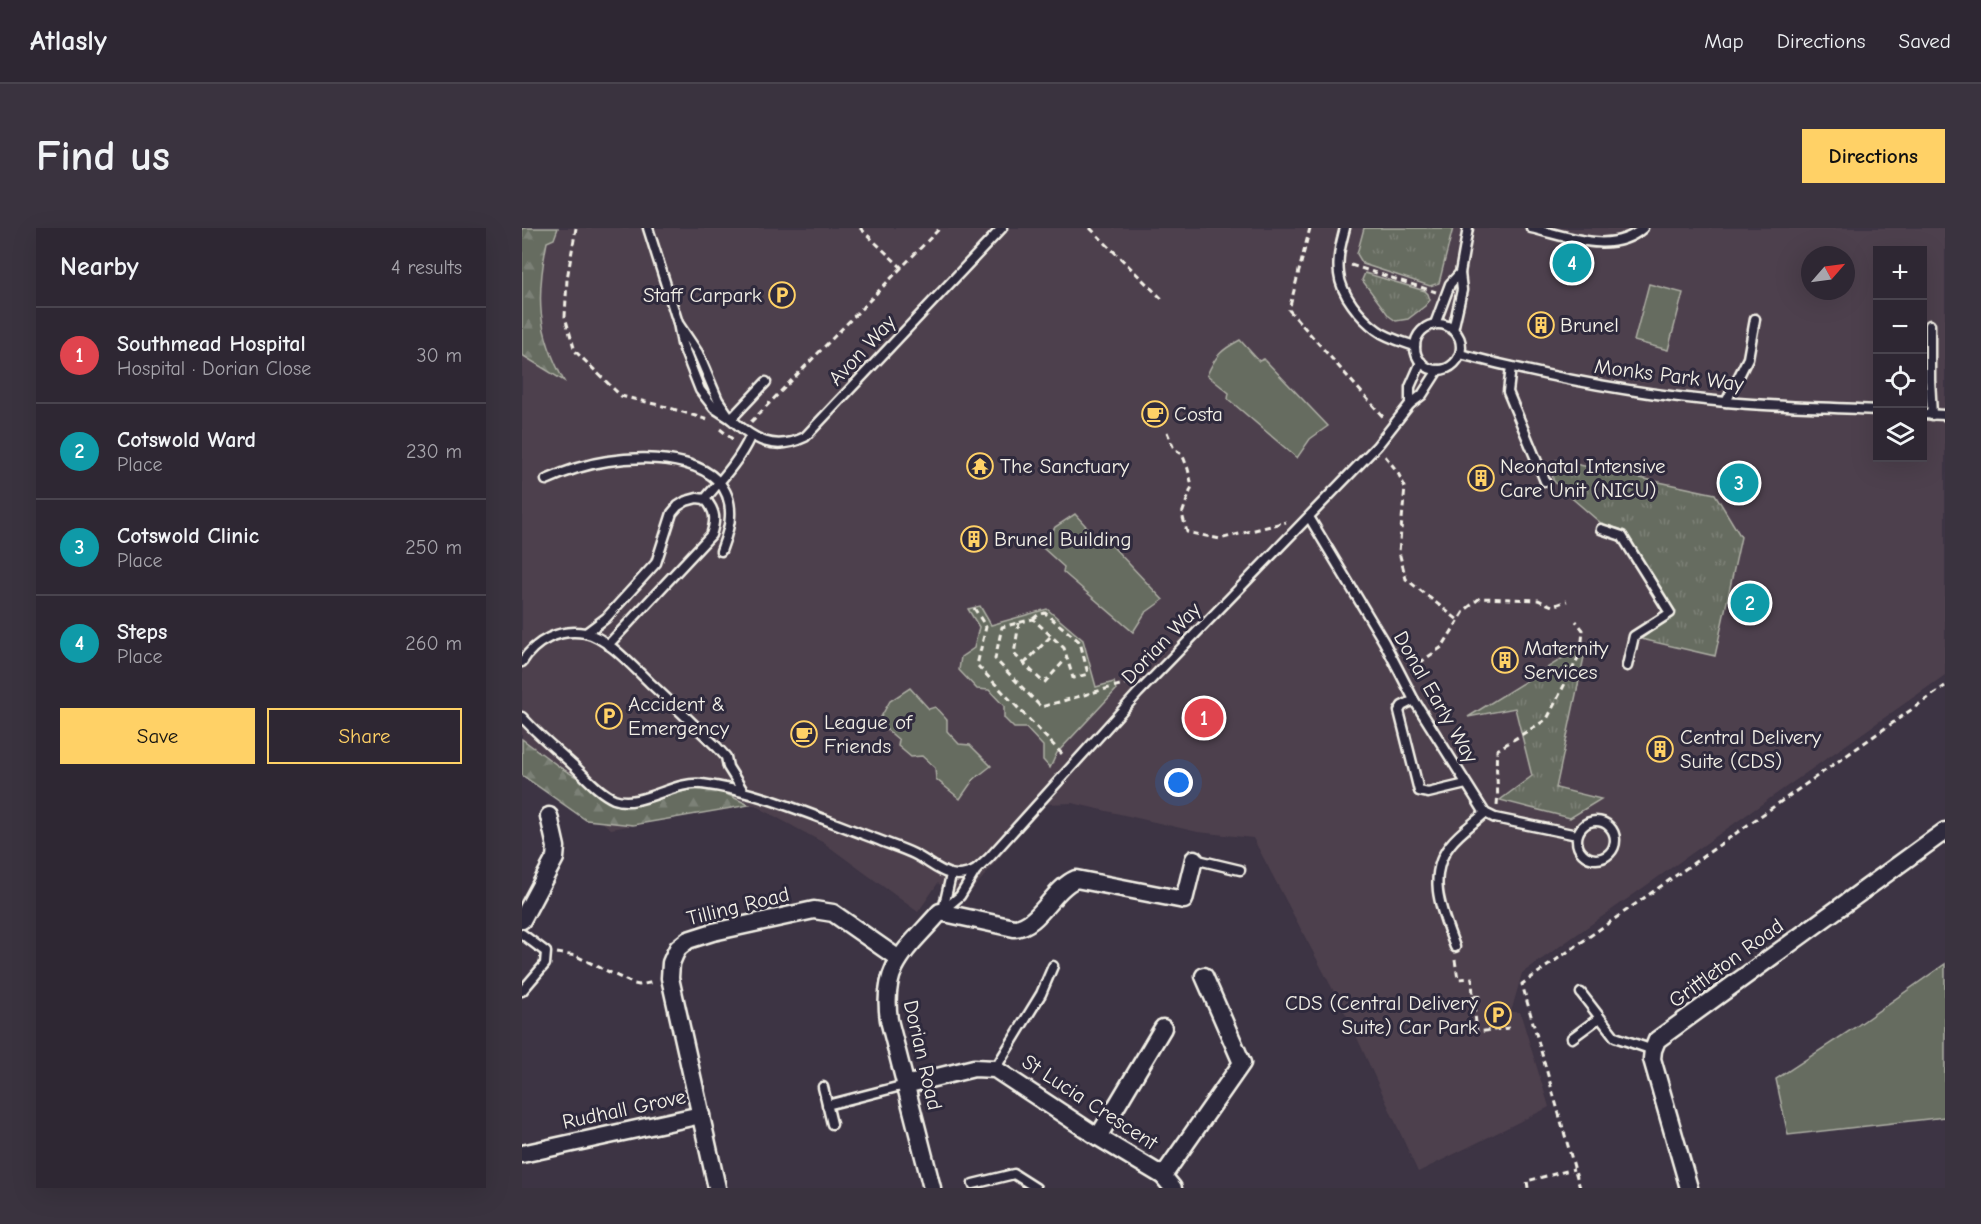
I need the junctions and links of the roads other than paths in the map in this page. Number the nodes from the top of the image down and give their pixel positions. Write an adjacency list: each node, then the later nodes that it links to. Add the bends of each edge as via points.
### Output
1 (648, 228): 9 (lane, Avon Way)
2 (1002, 228): 26 (lane, Avon Way, via 805,437 780,444)
3 (1345, 228): 13 (lane, via 1340,282 1366,320 1382,333)
4 (1468, 228): 7 (lane)
5 (1532, 228): 6 (lane, via 1600,244 1619,241)
6 (1642, 228)
7 (1460, 273): 10 (lane, via 1450,284); 12 (lane, via 1462,290)
8 (1755, 319): 19 (lane, via 1748,358)
9 (678, 323): 25 (lane, Avon Way, via 698,353 718,400); 25 (lane, Avon Way, via 700,390 714,408)
10 (1435, 324): 12 (lane); 13 (lane, via 1424,329)
11 (1930, 325): 23 (lane)
12 (1454, 330): 14 (lane, via 1461,343)
13 (1416, 346): 15 (lane)
14 (1460, 354): 16 (lane, Monks Park Way); 17 (lane, via 1452,365)
15 (1421, 362): 17 (lane); 20 (lane, Dorian Way, via 1410,387)
16 (1511, 367): 19 (lane, Monks Park Way, via 1625,389); 28 (lane, via 1508,392)
17 (1438, 370): 20 (lane, Dorian Way, via 1422,395)
18 (766, 382): 25 (lane)
19 (1726, 402): 21 (lane, Monks Park Way)
20 (1410, 404): 31 (lane, Dorian Way, via 1377,446)
21 (1873, 410)
22 (1927, 414): 23 (lane)
23 (1932, 415): 24 (lane)
24 (1945, 415)
25 (731, 419): 26 (lane, Avon Way)
26 (747, 433): 29 (lane, via 744,450)
27 (546, 480): 29 (lane, via 608,460 655,458 699,467)
28 (1545, 481)
29 (719, 482): 30 (lane); 33 (lane, via 731,514)
30 (705, 499): 34 (lane, via 678,506 656,563 606,618); 35 (lane, via 715,514 711,535)
31 (1309, 517): 38 (lane, Donal Early Way); 47 (lane, Dorian Way, via 1138,693)
32 (1601, 530): 37 (lane, via 1622,536 1670,613 1634,636)
33 (721, 551)
34 (586, 633): 35 (lane); 36 (lane, via 555,635 540,642)
35 (608, 645): 41 (lane, via 717,747)
36 (522, 662)
37 (1627, 666)
38 (1414, 700): 40 (lane, Donal Early Way); 40 (lane, via 1399,711 1419,791 1428,793)
39 (522, 717): 41 (lane, via 614,799 640,799 699,783)
40 (1466, 784): 42 (lane, Donal Early Way)
41 (743, 791): 49 (lane, via 912,853)
42 (1485, 813): 45 (lane); 53 (lane, via 1450,844 1437,869 1437,891)
43 (549, 816): 51 (street, via 555,858)
44 (1945, 831): 62 (street, Grittleton Road, via 1657,1040)
45 (1577, 835): 45 (lane, via 1587,824 1601,822 1612,831 1615,843 1605,857 1591,859 1582,854)
46 (1194, 859): 48 (lane); 50 (street, via 1184,900 1076,879 1064,885 1033,920 1020,928)
47 (976, 870): 49 (lane); 50 (lane, Dorian Way, via 960,896)
48 (1240, 870)
49 (951, 875): 50 (lane)
50 (941, 911): 54 (street, Dorian Road)
51 (522, 920)
52 (522, 934): 57 (lane, via 546,952 545,964)
53 (1455, 947)
54 (899, 959): 64 (street, Dorian Road, via 891,974 886,1001); 67 (street, Tilling Road, via 833,914 814,910 688,940 674,956 670,978)
55 (1053, 966): 63 (lane, via 1041,994)
56 (1204, 976): 71 (street, via 1242,1063)
57 (522, 991)
58 (1581, 993): 59 (lane)
59 (1599, 1018): 61 (lane); 62 (lane, via 1615,1037)
60 (1163, 1028): 69 (street)
61 (1572, 1038)
62 (1653, 1050): 76 (street, via 1652,1059)
63 (995, 1069): 64 (street, St Lucia Crescent, via 974,1068); 69 (street, St Lucia Crescent)
64 (905, 1085): 66 (lane); 74 (street, Dorian Road)
65 (823, 1087): 66 (lane)
66 (827, 1105): 68 (lane)
67 (701, 1115): 70 (street, Rudhall Grove); 73 (street, Tilling Road)
68 (832, 1124)
69 (1098, 1137): 71 (street, St Lucia Crescent)
70 (522, 1154)
71 (1168, 1182)
72 (973, 1184): 75 (lane, via 1014,1174)
73 (717, 1188)
74 (932, 1188)
75 (1036, 1188)
76 (1689, 1188)

